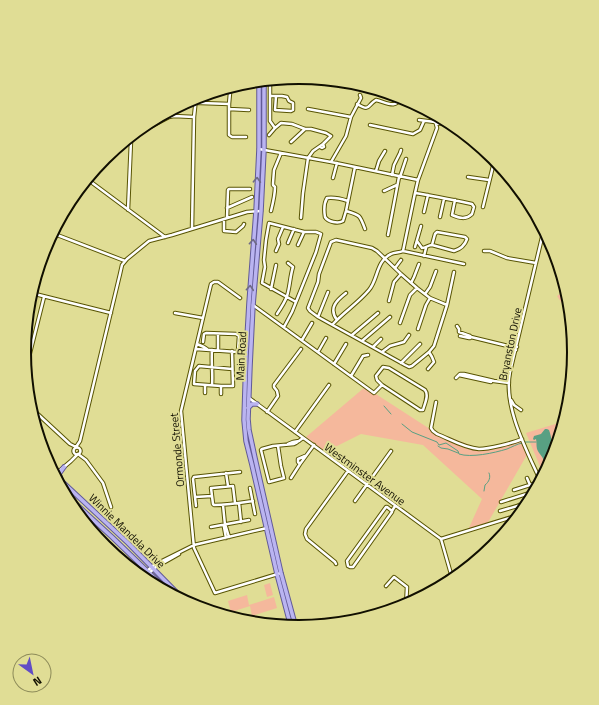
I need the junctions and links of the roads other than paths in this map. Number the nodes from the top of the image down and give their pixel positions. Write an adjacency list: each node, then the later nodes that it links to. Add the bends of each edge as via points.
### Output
1 (264, 86): 31 (main road, Main Road)
2 (270, 86): 6 (street)
3 (260, 87): 30 (main road, Main Road)
4 (230, 93): 10 (street)
5 (360, 95): 11 (street)
6 (270, 96): 7 (street); 24 (street, via 270,121)
7 (276, 96): 7 (street, via 287,97 293,103 293,110 276,110)
8 (398, 102): 11 (street, via 384,103 376,100 368,108)
9 (200, 103): 10 (street)
10 (229, 104): 13 (street)
11 (357, 104): 18 (street)
12 (195, 105): 17 (street)
13 (229, 109): 15 (street); 27 (street, via 229,135)
14 (308, 109): 18 (street)
15 (249, 110)
16 (172, 116): 17 (street)
17 (194, 117): 72 (street)
18 (351, 117): 37 (street, via 346,137)
19 (419, 120): 20 (street)
20 (424, 121): 22 (street); 23 (street, via 421,130 416,134)
21 (440, 123): 22 (street)
22 (436, 124): 46 (street, via 437,128)
23 (370, 125)
24 (275, 128): 25 (street, via 283,123); 26 (street)
25 (305, 130): 28 (street); 35 (street, via 311,129 330,136)
26 (269, 135)
27 (246, 137)
28 (291, 142)
29 (131, 143): 60 (street)
30 (259, 150): 31 (street); 61 (main road, Main Road, one-way to 30)
31 (264, 150): 34 (street); 62 (main road, Main Road)
32 (401, 150): 42 (street)
33 (385, 151): 41 (street)
34 (281, 153): 35 (street); 63 (street, via 274,170 273,185 276,188)
35 (308, 158): 37 (street); 68 (street)
36 (406, 159): 43 (street)
37 (331, 162): 38 (street)
38 (337, 164): 40 (street); 45 (street)
39 (492, 166): 47 (street)
40 (355, 167): 41 (street); 57 (street)
41 (376, 171): 42 (street)
42 (392, 175): 43 (street)
43 (400, 177): 46 (street); 49 (street)
44 (468, 177): 47 (street)
45 (333, 178)
46 (418, 180): 52 (street)
47 (489, 180): 58 (street)
48 (92, 182): 60 (street)
49 (398, 185): 51 (street); 77 (street)
50 (250, 189): 59 (street, via 229,189)
51 (384, 191)
52 (414, 193): 53 (street); 87 (street)
53 (428, 195): 55 (street); 65 (street)
54 (252, 197): 59 (street)
55 (444, 199): 56 (street); 66 (street)
56 (455, 200): 56 (street, via 473,205 472,214 467,218 452,216)
57 (348, 201): 64 (street); 64 (street, via 327,198 324,218 342,222)
58 (483, 207)
59 (227, 208): 67 (street)
60 (128, 210): 78 (street)
61 (256, 211): 62 (street); 67 (street); 118 (main road, Main Road, one-way to 61)
62 (261, 211): 119 (main road, Main Road)
63 (271, 211)
64 (346, 212): 74 (street, via 359,215)
65 (424, 212)
66 (440, 217)
67 (226, 218): 69 (street, via 224,231 236,232); 72 (street)
68 (301, 218)
69 (244, 224)
70 (421, 226): 80 (street)
71 (283, 227): 73 (street); 86 (street); 106 (street, via 270,223 267,230 262,283)
72 (192, 229): 78 (street)
73 (294, 229): 75 (street); 81 (street)
74 (365, 229)
75 (304, 232): 82 (street); 116 (street, via 322,235)
76 (58, 235): 92 (street)
77 (388, 235)
78 (165, 237): 90 (street, via 147,242)
79 (542, 238): 96 (street, Bryanston Drive)
80 (417, 241): 84 (street); 85 (street, via 421,247)
81 (288, 243)
82 (298, 245)
83 (432, 245): 83 (street, via 456,251 462,248 466,239 437,232); 85 (street)
84 (415, 247)
85 (426, 248): 89 (street)
86 (276, 251)
87 (403, 251): 89 (street); 91 (street)
88 (484, 251): 96 (street)
89 (424, 256): 98 (street)
90 (129, 257): 92 (street); 94 (street)
91 (385, 258): 101 (street); 125 (street, via 372,248 332,241 309,306 309,310); 128 (street, via 369,290)
92 (118, 259): 94 (street); 100 (street)
93 (402, 260): 101 (street)
94 (125, 261): 100 (street)
95 (288, 263): 114 (street, via 293,267)
96 (536, 263): 149 (street, Bryanston Drive)
97 (418, 264): 105 (street)
98 (464, 264)
99 (276, 265): 106 (street)
100 (122, 267): 121 (street)
101 (395, 268): 104 (street)
102 (436, 271): 110 (street)
103 (454, 272): 120 (street)
104 (400, 274): 105 (street); 117 (street, via 394,282)
105 (411, 283): 107 (street)
106 (271, 288): 114 (street)
107 (417, 288): 110 (street); 130 (street, via 410,295)
108 (328, 292): 125 (street)
109 (346, 293): 128 (street, via 337,300 334,307 333,314)
110 (425, 294): 115 (street)
111 (37, 295): 112 (street)
112 (44, 296): 121 (street); 150 (street)
113 (240, 298): 127 (street, Ormonde Street, via 218,282 214,282 211,284)
114 (287, 298): 116 (street); 124 (street)
115 (430, 298): 120 (street); 134 (street)
116 (296, 302): 133 (street)
117 (388, 302)
118 (249, 303): 119 (street); 177 (main road, Main Road)
119 (253, 305): 133 (street); 177 (main road, Main Road)
120 (447, 305): 159 (street)
121 (111, 312): 189 (street)
122 (176, 313): 127 (street)
123 (378, 313): 136 (street)
124 (277, 314)
125 (318, 317): 131 (street)
126 (390, 317): 143 (street)
127 (203, 318): 145 (street, Ormonde Street)
128 (337, 320): 131 (street)
129 (312, 323): 142 (street)
130 (400, 323)
131 (333, 324): 136 (street)
132 (457, 326): 139 (street, via 459,332)
133 (284, 327): 142 (street)
134 (418, 329)
135 (218, 334): 144 (street, via 205,333); 155 (street); 156 (street, via 239,336 238,351)
136 (352, 335): 143 (street)
137 (409, 335): 158 (street, via 404,342 390,346)
138 (460, 336): 139 (street)
139 (470, 337): 149 (street)
140 (326, 338): 157 (street)
141 (381, 339): 148 (street)
142 (302, 340): 157 (street)
143 (362, 341): 148 (street)
144 (202, 342)
145 (197, 344): 151 (street, Ormonde Street); 152 (street)
146 (346, 344): 162 (street)
147 (420, 344): 161 (street)
148 (373, 347): 158 (street)
149 (516, 348): 172 (street, Bryanston Drive)
150 (31, 349)
151 (196, 349): 152 (street); 233 (street, Ormonde Street, via 181,413)
152 (207, 349): 154 (street)
153 (301, 349): 182 (street, via 274,385 278,396)
154 (212, 350): 155 (street); 163 (street)
155 (218, 350): 156 (street)
156 (232, 351): 164 (street)
157 (318, 352): 162 (street)
158 (382, 352): 161 (street)
159 (429, 352): 161 (street, via 412,366); 165 (street, via 434,362)
160 (368, 355): 166 (street, via 363,356)
161 (400, 363)
162 (334, 364): 166 (street)
163 (212, 367): 164 (street); 168 (street, via 199,366 195,371 194,384); 169 (street)
164 (232, 369): 173 (street, via 233,385)
165 (428, 369)
166 (351, 376): 171 (street, via 374,393)
167 (456, 378): 172 (street, via 464,374)
168 (206, 385): 169 (street); 174 (street)
169 (212, 385): 173 (street)
170 (329, 385): 184 (street)
171 (382, 385): 171 (street, via 376,377 383,367 386,367 427,392 423,410)
172 (509, 385): 176 (street, Bryanston Drive)
173 (221, 386): 175 (street)
174 (205, 393)
175 (221, 394)
176 (510, 397): 181 (street, via 514,405); 186 (street, Bryanston Drive, via 514,420)
177 (246, 398): 179 (street, Westminster Avenue); 180 (main road, Main Road); 230 (main road, Main Road, via 246,440)
178 (436, 402): 186 (street, via 431,428 437,434 480,449)
179 (257, 404): 180 (main road, via 252,404); 182 (street, Westminster Avenue)
180 (248, 408): 230 (main road, Main Road, via 248,424)
181 (521, 410)
182 (267, 412): 184 (street, Westminster Avenue)
183 (38, 415): 189 (street)
184 (295, 432): 185 (street, Westminster Avenue)
185 (303, 438): 187 (street, Westminster Avenue); 188 (street)
186 (522, 439): 197 (street, Bryanston Drive)
187 (314, 445): 193 (street, Westminster Avenue); 198 (street, via 306,456 298,459 300,464)
188 (278, 446): 188 (street, via 284,478 269,482 261,450)
189 (77, 451): 191 (street); 220 (street, via 103,483)
190 (391, 451): 201 (street)
191 (64, 467): 192 (street); 195 (main road)
192 (59, 471)
193 (348, 471): 201 (street, Westminster Avenue); 234 (street, via 304,534)
194 (240, 472): 196 (street)
195 (60, 473)
196 (226, 473): 204 (street); 209 (street, via 195,476)
197 (538, 475)
198 (291, 478)
199 (527, 478): 203 (street)
200 (66, 484): 235 (main road, Winnie Mandela Drive)
201 (367, 484): 211 (street); 214 (street, Westminster Avenue)
202 (533, 484): 203 (street)
203 (530, 485): 206 (street)
204 (228, 486): 208 (street, via 212,488); 213 (street, via 234,487)
205 (250, 488): 210 (street)
206 (514, 490)
207 (528, 493): 212 (street)
208 (212, 496): 209 (street); 215 (street, via 213,505)
209 (195, 497): 217 (street)
210 (253, 501): 213 (street); 224 (street)
211 (355, 501)
212 (501, 502)
213 (237, 503): 215 (street); 227 (street)
214 (392, 503): 218 (street, Westminster Avenue); 221 (street)
215 (223, 505): 228 (street)
216 (520, 505): 223 (street)
217 (196, 506)
218 (395, 506): 222 (street); 232 (street, Westminster Avenue)
219 (80, 508): 236 (main road, Winnie Mandela Drive)
220 (111, 508)
221 (388, 508): 222 (street); 222 (street, via 386,507 347,561 348,566 353,567)
222 (392, 511)
223 (500, 511)
224 (255, 514)
225 (512, 517): 232 (street)
226 (249, 520): 227 (street)
227 (241, 522): 228 (street)
228 (225, 525): 229 (street); 231 (street)
229 (211, 527)
230 (269, 528): 231 (street); 237 (main road, Main Road)
231 (227, 538): 233 (street)
232 (441, 539): 238 (street)
233 (194, 545): 235 (street); 237 (street, Ormonde Street, via 215,593)
234 (336, 564)
235 (152, 568): 236 (street); 241 (main road, Winnie Mandela Drive)
236 (147, 573): 239 (main road, Winnie Mandela Drive)
237 (279, 573): 243 (main road, Main Road); 244 (main road, Main Road)
238 (451, 575)
239 (151, 577)
240 (386, 586): 242 (street, via 394,577 407,586)
241 (173, 589)
242 (406, 599)
243 (290, 620)
244 (294, 621)

